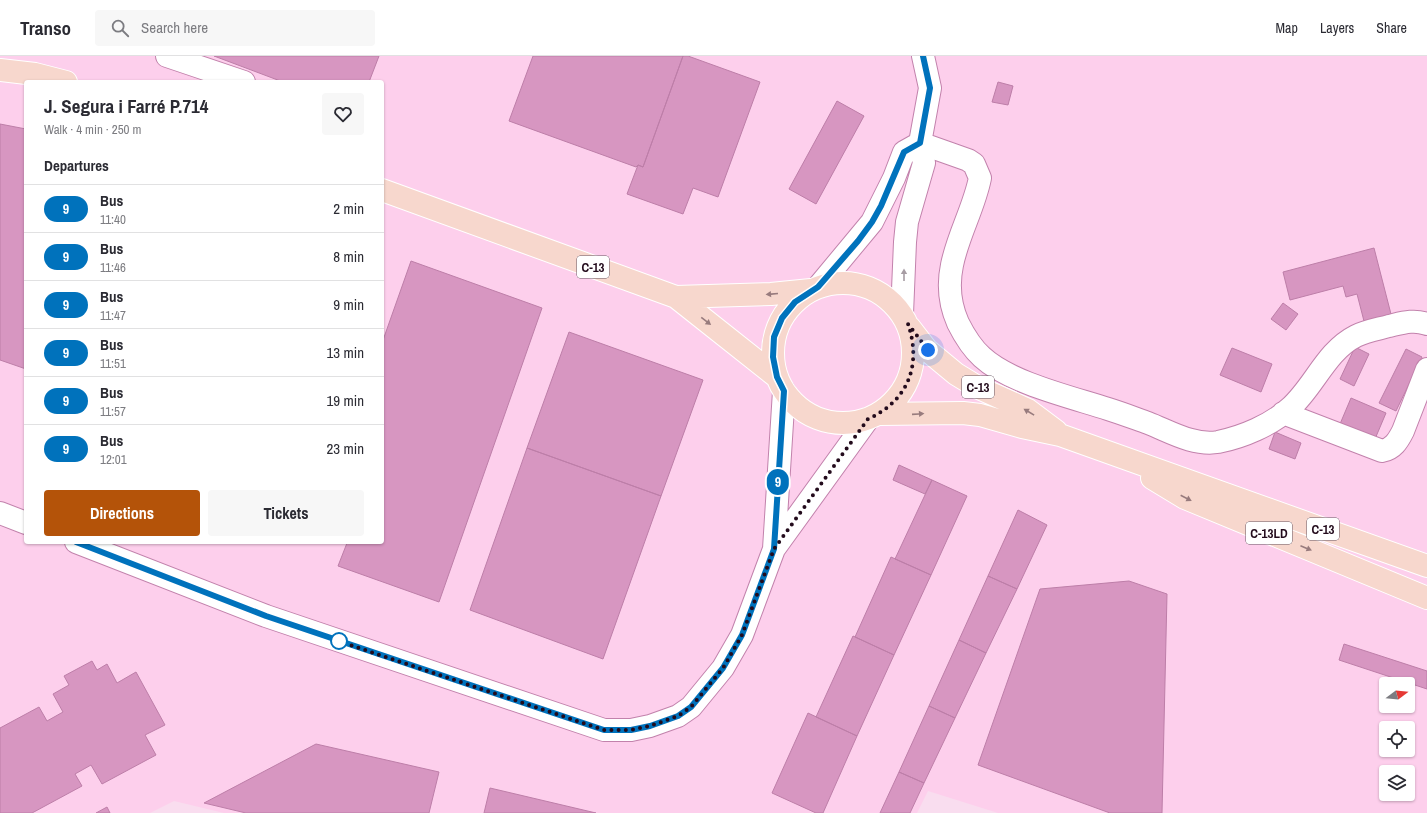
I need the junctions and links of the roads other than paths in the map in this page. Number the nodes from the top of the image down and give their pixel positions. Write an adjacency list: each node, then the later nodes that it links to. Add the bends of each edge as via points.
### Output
1 (923, 56): 6 (street, via 930,88)
2 (170, 57): 5 (street)
3 (0, 70): 4 (main road)
4 (58, 80)
5 (238, 80)
6 (920, 143): 8 (street, via 904,152 872,222); 10 (street, one-way to 6, via 904,242 907,222 924,163); 14 (street, via 968,160 978,170 978,187 961,231 952,265 950,292 955,317 961,328 974,349 992,365 1035,385 1199,442 1218,442 1254,430)
7 (384, 191): 9 (main road, C-13)
8 (814, 288): 9 (main road, C-13, one-way to 9, via 771,294); 10 (main road, C-13, via 836,282 874,289 890,300); 13 (main road, C-13, via 795,302 782,318 774,337 773,357)
9 (676, 297): 13 (main road, C-13, one-way to 13)
10 (905, 319): 15 (main road, C-13, via 912,338 913,368 900,395); 16 (main road, C-13, one-way to 10, via 1028,410 994,396 956,374 928,350)
11 (1427, 324): 14 (street, via 1418,321 1406,322 1356,336 1344,343 1301,396)
12 (1427, 369): 14 (street, via 1400,436 1387,450 1382,451)
13 (780, 384): 15 (main road, C-13, via 794,404 821,420 837,424); 21 (street)
14 (1283, 413)
15 (873, 417): 16 (main road, C-13, one-way to 16, via 968,414); 21 (street)
16 (1060, 435): 17 (main road, C-13)
17 (1117, 456): 22 (main road, C-13); 23 (main road, C-13LD, one-way to 23, via 1185,498)
18 (0, 512): 19 (street)
19 (24, 522)
20 (81, 544): 21 (street, via 266,616 604,730 631,730 650,726 678,716 691,707 723,668 742,635)
21 (774, 549)
22 (1427, 566)
23 (1427, 598)

